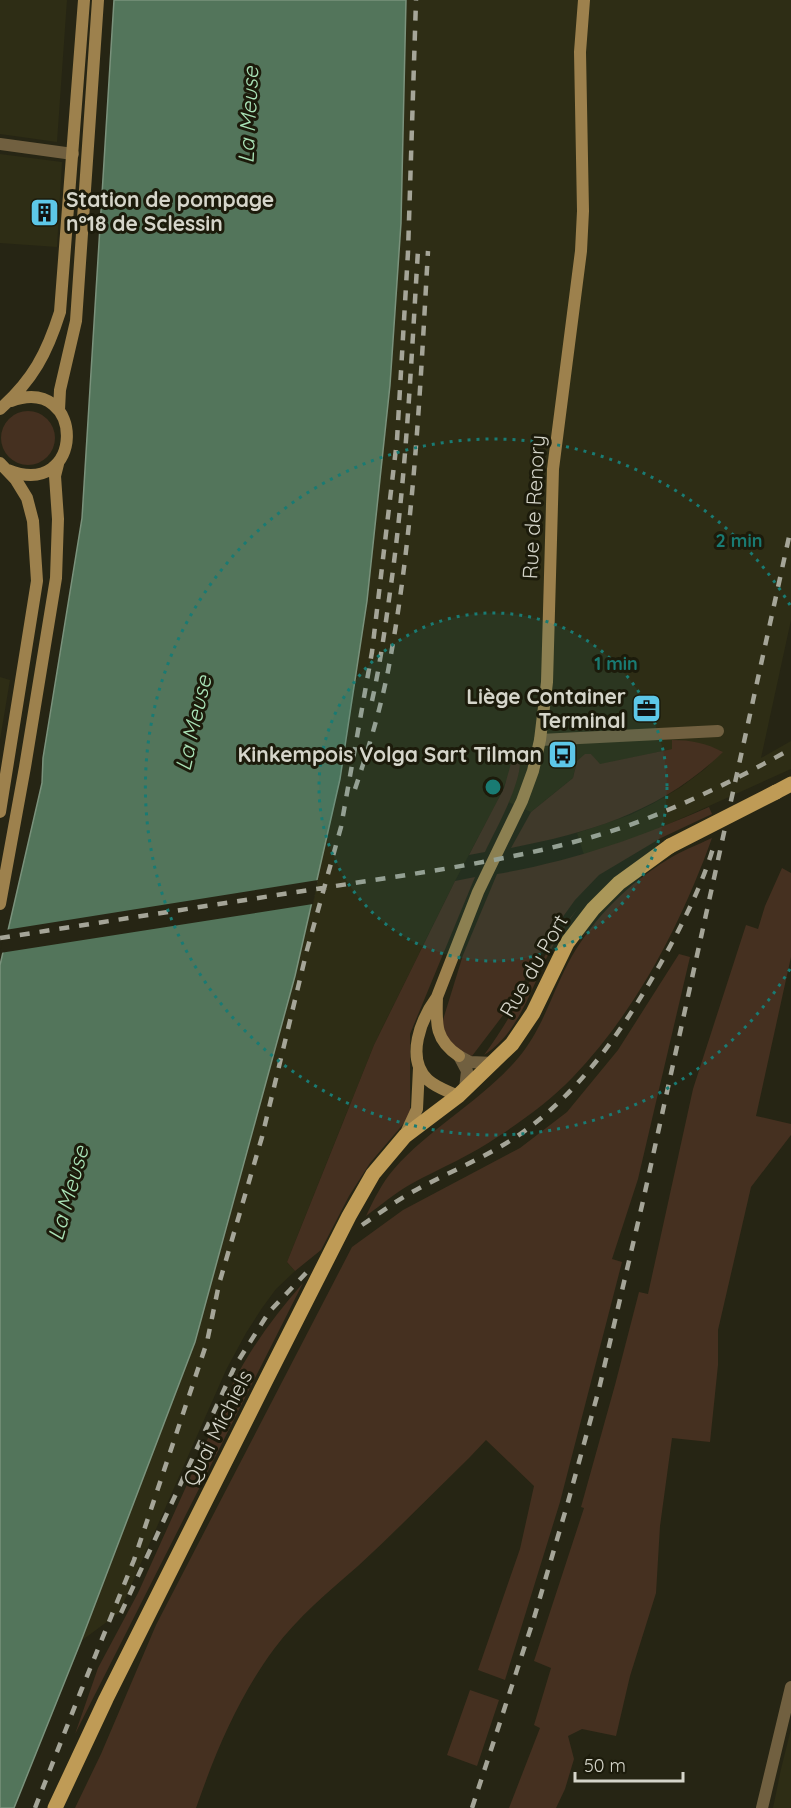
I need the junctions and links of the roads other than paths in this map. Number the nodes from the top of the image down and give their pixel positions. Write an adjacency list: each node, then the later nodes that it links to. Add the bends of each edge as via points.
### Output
1 (84, 0): 5 (main road)
2 (98, 0): 7 (main road, via 76,321)
3 (584, 0): 11 (main road, Rue de Renory, via 579,52 583,211 553,469 548,682)
4 (0, 144): 5 (street)
5 (74, 154): 6 (main road, via 60,312 40,362 28,381)
6 (3, 406): 7 (main road, via 25,396 44,399)
7 (59, 410): 8 (main road, via 68,428 68,447)
8 (58, 464): 9 (main road, via 42,474 23,476); 14 (main road, via 56,578)
9 (3, 466): 13 (main road, via 27,498 33,521 37,581)
10 (718, 731): 11 (street)
11 (540, 740): 15 (main road, Rue de Renory, via 522,801 495,852)
12 (791, 784): 17 (main road, Rue du Port, bridge, via 670,846 619,882 567,943 525,1027)
13 (0, 812)
14 (0, 904)
15 (437, 997): 16 (main road, Rue de Renory, via 438,1030 447,1047); 18 (main road, Rue de Renory, via 418,1037)
16 (459, 1056): 17 (street, via 470,1062); 19 (street, Rue de Renory, via 467,1071)
17 (494, 1063): 19 (main road, Rue du Port)
18 (418, 1068): 19 (main road, via 430,1082); 20 (main road, Rue de Renory, via 417,1109)
19 (462, 1092): 20 (main road, Quai Michiels)
20 (405, 1136): 22 (main road, Quai Michiels, via 373,1174 349,1216 134,1642)
21 (791, 1687): 23 (street)
22 (55, 1808)
23 (762, 1808)

